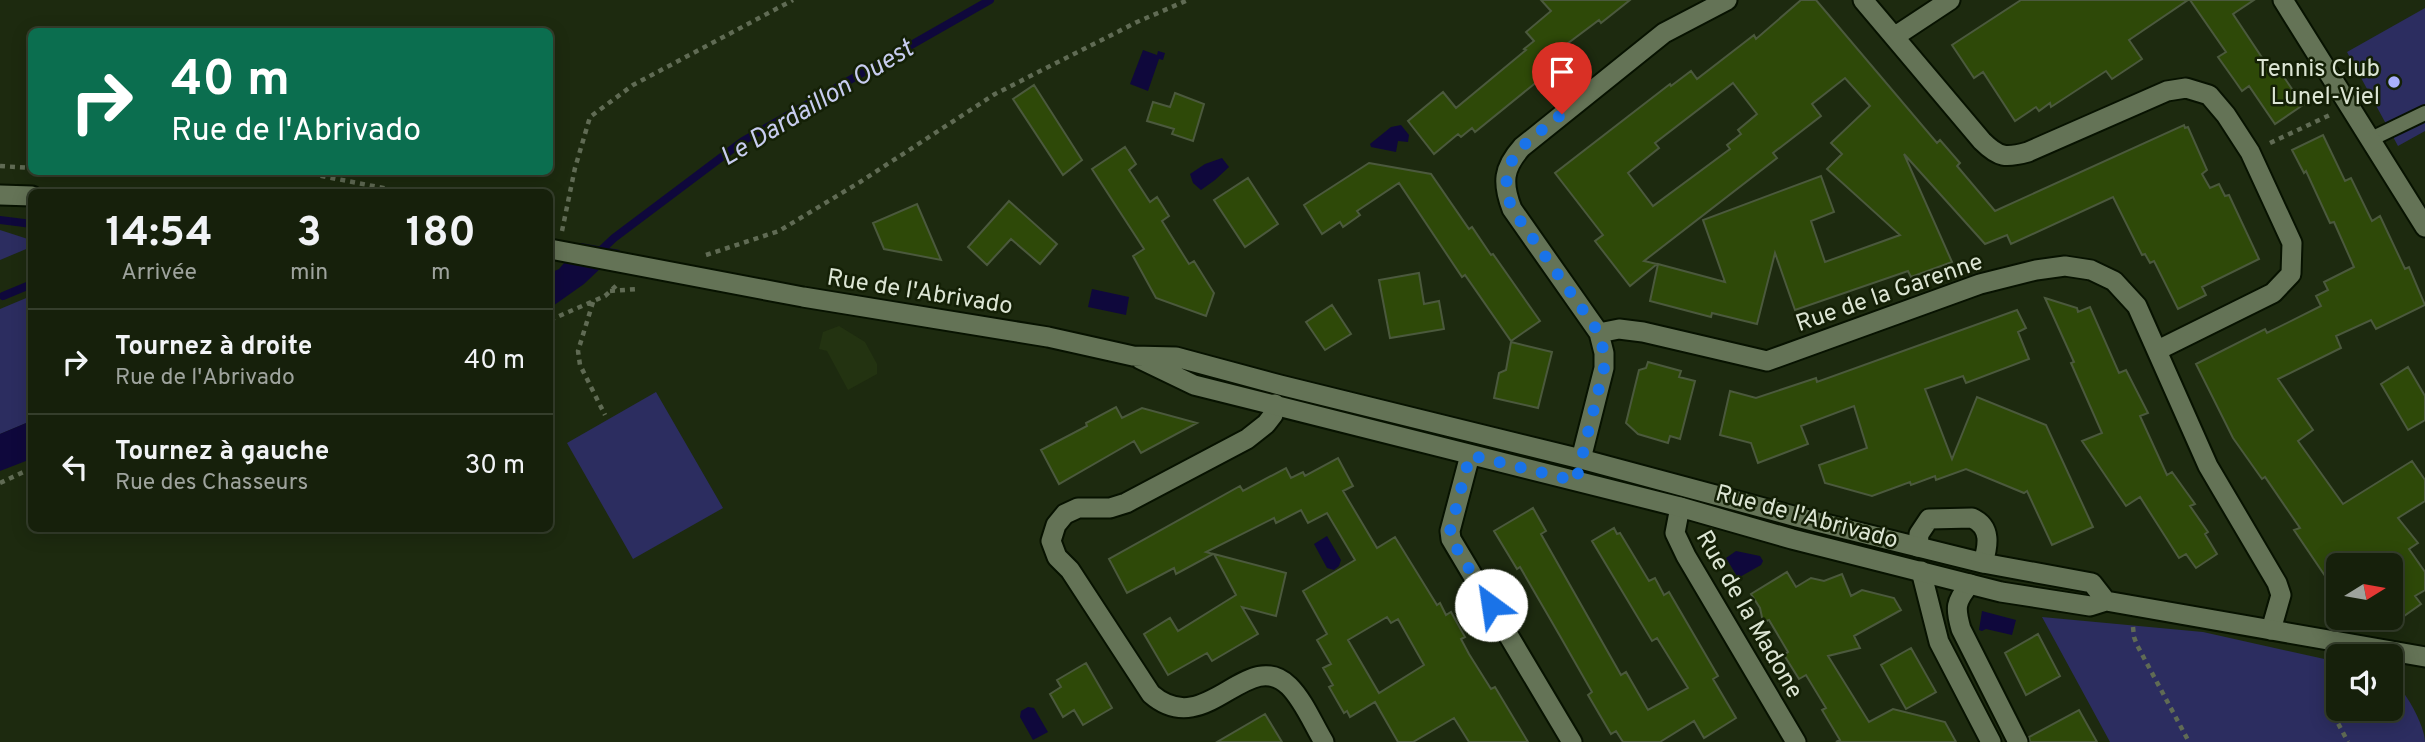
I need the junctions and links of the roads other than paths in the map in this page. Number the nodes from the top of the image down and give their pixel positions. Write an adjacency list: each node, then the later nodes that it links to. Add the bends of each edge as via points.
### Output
1 (1727, 0): 12 (street, via 1664,33 1511,159 1506,192 1512,209)
2 (1863, 0): 5 (street)
3 (1950, 0): 5 (street)
4 (2283, 0): 7 (street)
5 (1894, 37): 13 (street, via 1982,141 2003,156 2028,152 2167,91 2186,88 2209,95 2226,115 2250,152 2292,243 2291,274 2273,293)
6 (2425, 113): 7 (lane)
7 (2369, 140): 10 (street)
8 (0, 195): 9 (street)
9 (28, 196)
10 (2425, 227)
11 (554, 247): 14 (street, Rue de l'Abrivado, via 635,267 1012,330 1133,356 1194,384)
12 (1599, 333): 13 (street, Rue de la Garenne, via 1619,329 1643,332 1767,361 1980,284 2064,266 2091,270 2114,281 2137,306); 17 (street, via 1604,368)
13 (2158, 349): 26 (street, Rue de la Garenne, via 2208,466 2277,583 2281,595)
14 (1278, 395): 15 (street, Rue de l'Abrivado); 16 (street, Rue de l'Abrivado); 28 (street, via 1273,415 1247,439 1126,503 1078,508 1065,514 1051,541 1057,557 1162,705 1191,712 1257,678 1272,678 1287,684)
15 (1475, 432): 16 (street); 17 (street, Rue de l'Abrivado)
16 (1470, 455): 18 (street, Rue de l'Abrivado); 29 (street, via 1451,539)
17 (1581, 459): 18 (street); 19 (street, Rue de l'Abrivado)
18 (1576, 481): 20 (street, Rue de l'Abrivado)
19 (1685, 485): 20 (street, Rue de l'Abrivado); 21 (street, Rue de l'Abrivado)
20 (1680, 507): 23 (street, Rue de l'Abrivado); 30 (street, Rue de la Madone, via 1675,533 1686,556)
21 (1918, 547): 22 (street, Rue de l'Abrivado); 22 (street, Rue de l'Abrivado, via 1919,534 1929,519 1972,517 1989,541); 23 (street, Rue de l'Abrivado)
22 (1983, 563): 24 (street, Rue de l'Abrivado); 25 (street, Rue de l'Abrivado, via 2092,583)
23 (1921, 571): 24 (street, Rue de l'Abrivado); 31 (street, via 1939,642)
24 (1970, 584): 25 (street, Rue de l'Abrivado, via 2090,606); 32 (street, via 1959,597 1956,612 1961,629)
25 (2106, 601): 26 (street, Rue de l'Abrivado)
26 (2272, 630): 27 (street, Rue de l'Abrivado)
27 (2425, 657)
28 (1324, 742)
29 (1572, 742)
30 (1796, 742)
31 (1991, 742)
32 (2018, 742)

